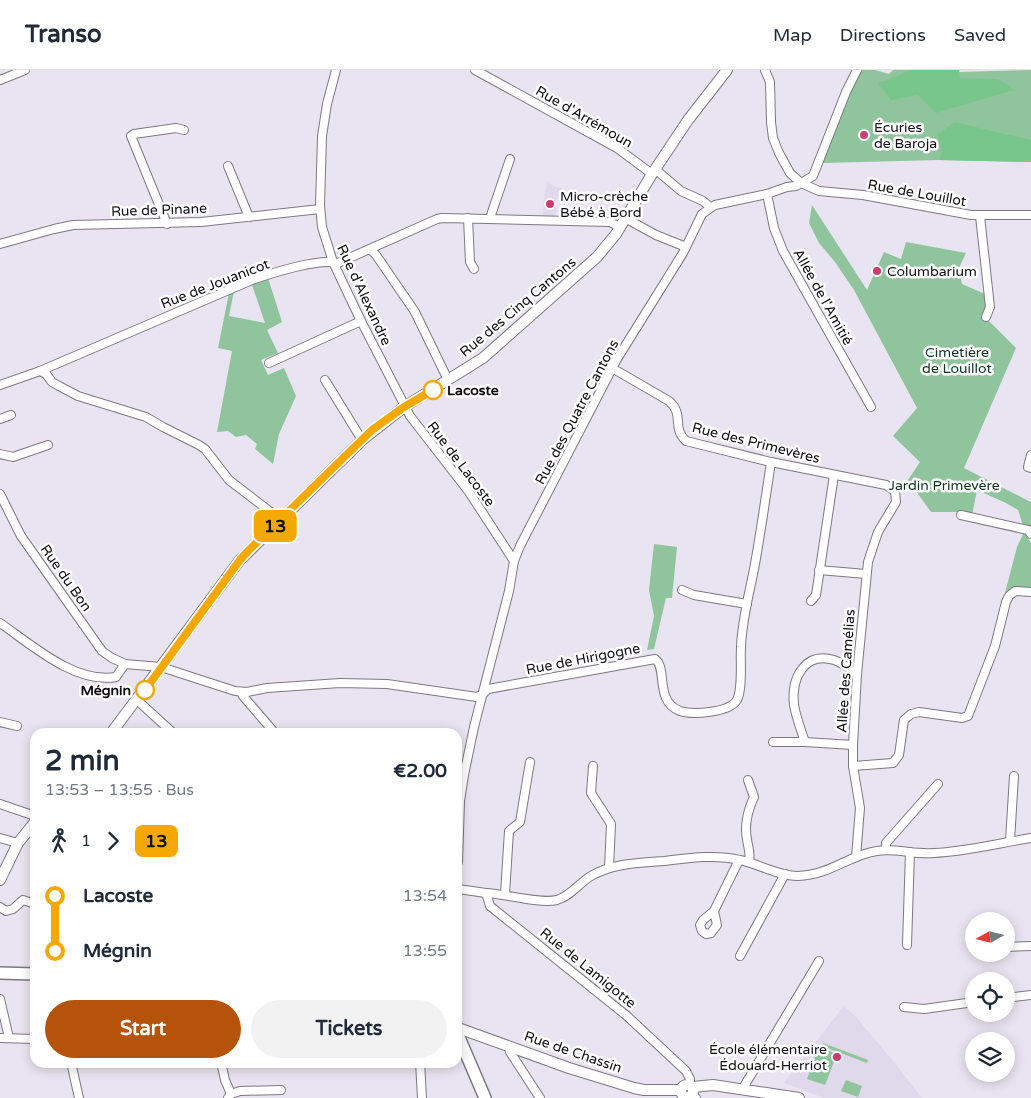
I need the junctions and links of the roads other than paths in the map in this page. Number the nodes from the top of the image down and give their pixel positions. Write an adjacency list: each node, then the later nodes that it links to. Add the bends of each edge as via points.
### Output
1 (25, 70): 7 (street)
2 (336, 70): 15 (street, Rue d'Alexandre, via 322,136)
3 (474, 70): 11 (street, Rue d'Arrémoun, via 617,148)
4 (727, 70): 11 (street, Rue des Cinq Cantons, via 688,120)
5 (765, 70): 12 (street, via 770,82 773,138 790,173)
6 (857, 70): 12 (street, via 813,176)
7 (0, 80)
8 (184, 130): 22 (street, via 176,128 131,136)
9 (510, 159): 20 (street)
10 (228, 166): 18 (street)
11 (654, 172): 14 (street, Rue d'Arrémoun); 21 (street, Rue des Cinq Cantons)
12 (801, 183): 13 (street); 17 (street, Rue de Louillot, via 819,191 863,195)
13 (767, 194): 14 (street); 37 (street, Allée de l'Amitié, via 783,251)
14 (710, 208): 24 (street, Rue des Quatre Cantons, via 698,220)
15 (320, 210): 18 (street, Rue de Pinane); 26 (street, Rue d'Alexandre)
16 (1031, 215): 17 (street, Rue de Louillot)
17 (980, 216): 28 (street, via 990,307)
18 (249, 217): 22 (street, Rue de Pinane)
19 (468, 218): 20 (street, Rue de Jouanicot); 25 (street, Rue de Jouanicot, via 437,219); 27 (street, via 470,262)
20 (490, 218): 21 (street, Rue de Jouanicot)
21 (622, 222): 24 (street, Rue de Jouanicot); 34 (street, Rue des Cinq Cantons, via 597,257 581,272 483,358)
22 (167, 224): 23 (street, Rue de Pinane, via 73,226)
23 (0, 244)
24 (686, 247): 31 (street, Rue des Quatre Cantons)
25 (370, 249): 26 (street, Rue de Jouanicot, via 338,263); 34 (street, via 415,312)
26 (333, 262): 29 (street, Rue d'Alexandre); 32 (street, Rue de Jouanicot, via 268,274)
27 (474, 269)
28 (986, 317)
29 (361, 321): 30 (street); 36 (street, Rue d'Alexandre)
30 (269, 363)
31 (612, 368): 44 (street, Rue des Primevères, via 675,406 679,432 686,442); 52 (street, Rue des Quatre Cantons)
32 (40, 371): 35 (street, Rue de Jouanicot); 50 (street, via 52,382 78,396 146,417 199,445 229,480)
33 (325, 380): 40 (street)
34 (448, 380): 36 (street, Rue des Cinq Cantons)
35 (0, 385)
36 (404, 407): 40 (street, Rue des Cinq Cantons); 52 (street, Rue de Lacoste, via 470,492)
37 (871, 407)
38 (11, 415): 39 (street)
39 (0, 419)
40 (362, 440): 50 (street, Rue des Cinq Cantons)
41 (48, 445): 42 (street, via 13,457)
42 (0, 454)
43 (1031, 455): 45 (street, via 1028,467)
44 (771, 462): 46 (street, Rue des Primevères); 58 (street, Rue de Hirigogne)
45 (1031, 468)
46 (834, 475): 48 (street, Rue des Primevères, via 886,485); 53 (street)
47 (0, 494): 60 (street, Rue du Bon, via 22,536 102,651)
48 (896, 494): 54 (street, Allée des Camélias, via 895,505 874,540)
49 (961, 516): 51 (street)
50 (281, 520): 61 (street, Rue des Cinq Cantons, via 240,560)
51 (1027, 531)
52 (514, 561): 64 (street, Rue des Quatre Cantons)
53 (820, 570): 54 (street); 57 (street, via 816,595)
54 (866, 574): 62 (street, Allée des Camélias)
55 (682, 590): 58 (street)
56 (1031, 592): 76 (street, via 1015,591 1009,596 968,716 911,714 904,720 899,754 893,763)
57 (811, 601)
58 (747, 604): 64 (street, Rue de Hirigogne, via 741,637 740,691 735,702 726,709 685,712 673,707 664,694 660,664 656,658 488,689)
59 (0, 623): 60 (street, via 60,664 81,674 116,677)
60 (125, 664): 61 (street, Rue de Hirigogne)
61 (161, 667): 63 (street, Rue de Hirigogne); 65 (street, Rue des Cinq Cantons)
62 (857, 674): 72 (street, via 833,660 814,660 804,666 797,676 794,705); 73 (street, Allée des Camélias)
63 (241, 692): 64 (street, Rue de Hirigogne, via 340,683 387,684); 70 (street)
64 (482, 695): 80 (street, Rue des Quatre Cantons)
65 (137, 700): 68 (street, Rue des Cinq Cantons); 69 (street)
66 (0, 722): 67 (street)
67 (17, 726)
68 (115, 728)
69 (168, 728)
70 (269, 728)
71 (773, 742): 72 (street)
72 (805, 742): 73 (street)
73 (853, 745): 76 (street, Allée des Camélias)
74 (530, 762): 98 (street, via 520,822 509,831)
75 (593, 766): 93 (street, via 591,793 611,824)
76 (853, 766): 90 (street, Allée des Camélias, via 860,808)
77 (1014, 776): 86 (street)
78 (748, 780): 92 (street, via 754,797 747,810)
79 (938, 784): 88 (street, via 886,844)
80 (462, 789)
81 (0, 804): 82 (street)
82 (30, 814)
83 (30, 828): 87 (street)
84 (0, 838): 87 (street)
85 (1031, 838): 86 (street)
86 (1010, 841): 89 (street, via 935,854)
87 (18, 843): 95 (street)
88 (886, 850): 89 (street); 90 (street)
89 (910, 852): 102 (street)
90 (856, 857): 94 (street, via 816,874)
91 (740, 860): 92 (street); 93 (street, via 708,857); 101 (street)
92 (749, 862): 94 (street)
93 (610, 868): 98 (street, via 592,875 558,900)
94 (786, 874): 105 (street)
95 (0, 880)
96 (462, 890): 97 (street)
97 (486, 893): 98 (street); 125 (street, Rue de Lamigotte, via 490,906 634,1022 689,1075)
98 (505, 894)
99 (30, 902): 100 (street, via 23,900 6,911)
100 (0, 907)
101 (714, 911)
102 (907, 944)
103 (1031, 946): 104 (street)
104 (1015, 947)
105 (740, 956)
106 (819, 961): 123 (street)
107 (0, 973): 108 (main road)
108 (30, 974)
109 (1031, 995): 110 (street)
110 (1015, 997)
111 (0, 999): 116 (street)
112 (965, 1003): 113 (street, via 924,1009)
113 (904, 1007)
114 (462, 1029): 119 (street, Rue de Chassin)
115 (0, 1038): 116 (street)
116 (9, 1038): 117 (street)
117 (30, 1039)
118 (462, 1044): 129 (main road)
119 (509, 1046): 125 (street, Rue de Chassin, via 634,1088); 130 (street)
120 (72, 1068): 127 (street)
121 (222, 1068): 126 (street)
122 (420, 1068): 128 (street)
123 (743, 1088): 125 (street, Rue de Chassin, via 713,1085); 131 (street, Rue de Chassin)
124 (281, 1090): 126 (street, via 240,1092)
125 (689, 1093)
126 (229, 1096)
127 (79, 1098)
128 (422, 1098)
129 (486, 1098)
130 (540, 1098)
131 (799, 1098)

